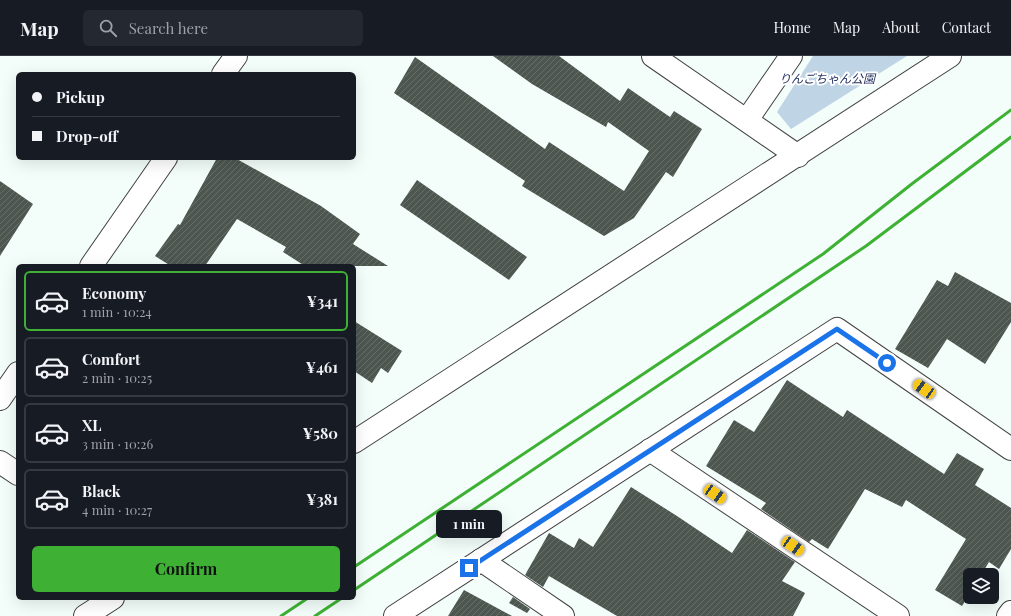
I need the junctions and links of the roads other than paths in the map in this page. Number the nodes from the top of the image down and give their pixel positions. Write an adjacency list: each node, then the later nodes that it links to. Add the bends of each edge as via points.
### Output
1 (236, 56): 5 (street)
2 (653, 56): 6 (street)
3 (791, 56): 6 (street)
4 (950, 56): 7 (street)
5 (224, 72)
6 (746, 120): 7 (street)
7 (798, 156): 12 (street)
8 (165, 160): 9 (street)
9 (93, 264)
10 (16, 376): 11 (street)
11 (0, 399)
12 (356, 441)
13 (1011, 448): 14 (street, via 837,329)
14 (650, 450): 17 (street); 23 (street)
15 (0, 462): 16 (street)
16 (16, 473)
17 (481, 560): 21 (street); 22 (street)
18 (110, 600): 20 (street)
19 (1011, 612): 24 (street)
20 (85, 616)
21 (395, 616)
22 (563, 616)
23 (898, 616)
24 (1008, 616)

